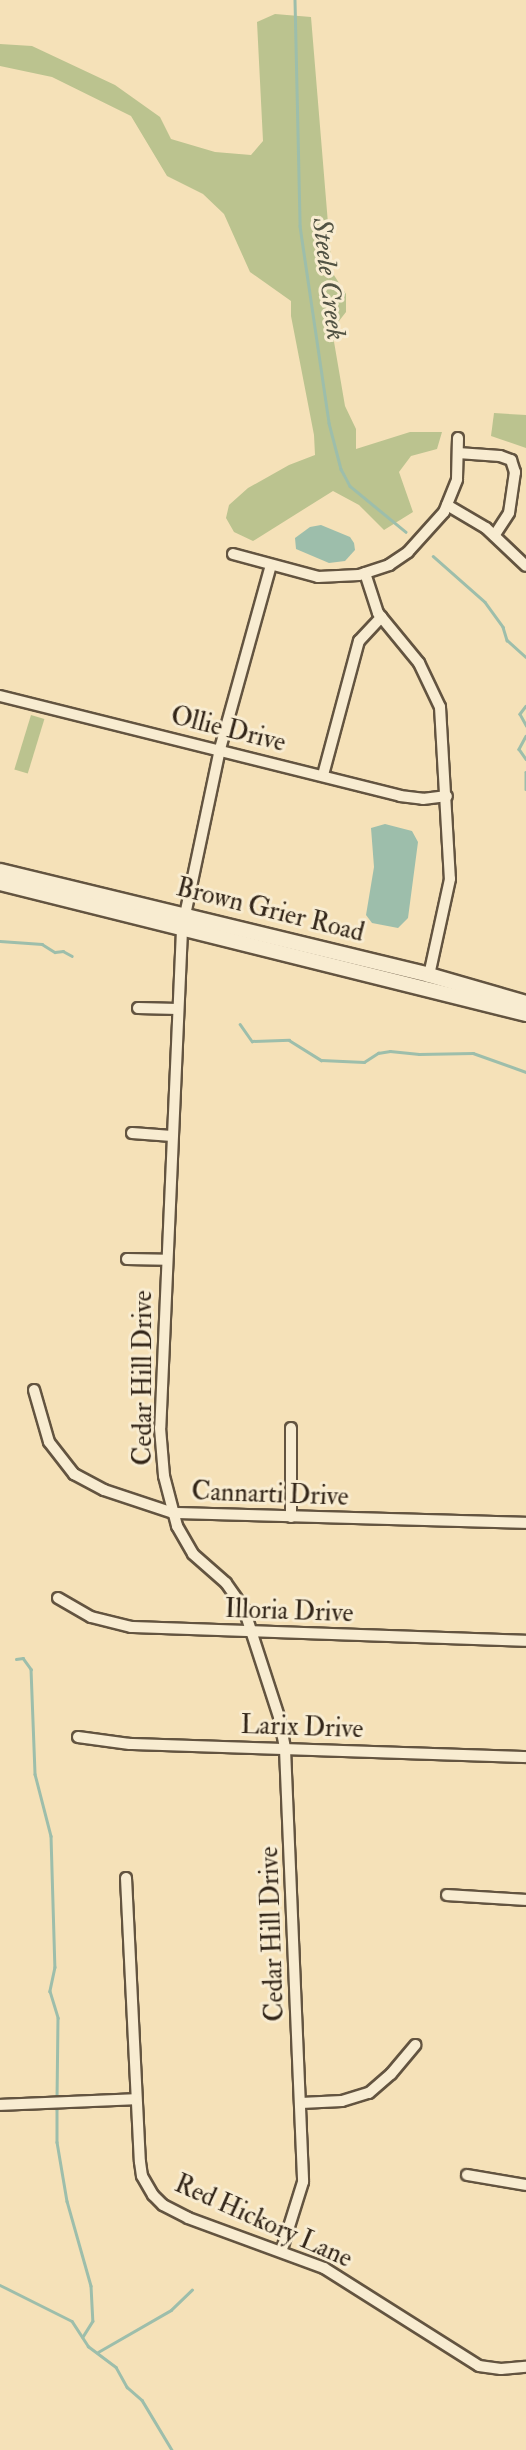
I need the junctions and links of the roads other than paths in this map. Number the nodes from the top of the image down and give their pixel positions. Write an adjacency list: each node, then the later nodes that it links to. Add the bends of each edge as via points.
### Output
1 (458, 438): 2 (street)
2 (458, 453): 3 (street, via 457,479); 4 (street, via 511,460 515,472 509,513)
3 (447, 505): 4 (street); 8 (street, via 435,525 408,552)
4 (494, 536): 7 (street)
5 (233, 554): 6 (street)
6 (271, 565): 8 (street, via 317,577); 11 (street, Cedar Hill Drive)
7 (526, 566)
8 (365, 573): 9 (street)
9 (381, 617): 12 (street, via 359,641); 13 (street, via 419,663 436,694)
10 (0, 696): 11 (street, Ollie Drive)
11 (220, 749): 12 (street, Ollie Drive); 16 (street, Cedar Hill Drive)
12 (323, 775): 13 (street, Ollie Drive, via 410,798)
13 (447, 796): 19 (street, via 450,878)
14 (0, 871): 16 (main road, Brown Grier Road)
15 (0, 883): 17 (main road, Brown Grier Road)
16 (186, 915): 17 (street, Cedar Hill Drive); 19 (main road, Brown Grier Road)
17 (182, 930): 18 (main road, Brown Grier Road); 22 (street, Cedar Hill Drive)
18 (293, 958): 19 (main road, via 319,957 410,979); 23 (main road, Brown Grier Road)
19 (429, 975): 20 (main road, Brown Grier Road)
20 (526, 1003)
21 (138, 1008): 22 (street)
22 (178, 1009): 25 (street, Cedar Hill Drive)
23 (526, 1014)
24 (132, 1133): 25 (street)
25 (172, 1136): 27 (street, Cedar Hill Drive)
26 (127, 1259): 27 (street)
27 (166, 1260): 30 (street, Cedar Hill Drive, via 160,1445)
28 (34, 1390): 30 (street, Cannarti Drive, via 49,1441 74,1474 104,1490)
29 (291, 1428): 31 (street)
30 (173, 1513): 31 (street, Cannarti Drive); 34 (street, Cedar Hill Drive, via 193,1554 237,1597)
31 (290, 1517): 32 (street, Cannarti Drive)
32 (526, 1523)
33 (58, 1598): 34 (street, Illoria Drive, via 91,1617 131,1627)
34 (251, 1631): 35 (street, Illoria Drive); 37 (street, Cedar Hill Drive)
35 (526, 1642)
36 (78, 1737): 37 (street, Larix Drive, via 130,1744)
37 (285, 1749): 38 (street, Larix Drive); 44 (street, Cedar Hill Drive)
38 (526, 1757)
39 (126, 1878): 43 (street, Red Hickory Lane)
40 (447, 1895): 41 (street)
41 (526, 1900)
42 (415, 2045): 44 (street, via 369,2092 342,2101)
43 (135, 2099): 45 (street); 48 (street, Red Hickory Lane, via 139,2162 153,2194 173,2211)
44 (301, 2104): 48 (street, Cedar Hill Drive, via 303,2182)
45 (0, 2105)
46 (467, 2175): 47 (street)
47 (526, 2185)
48 (281, 2252): 49 (street, Red Hickory Lane, via 334,2274 479,2366 501,2370)
49 (526, 2367)

